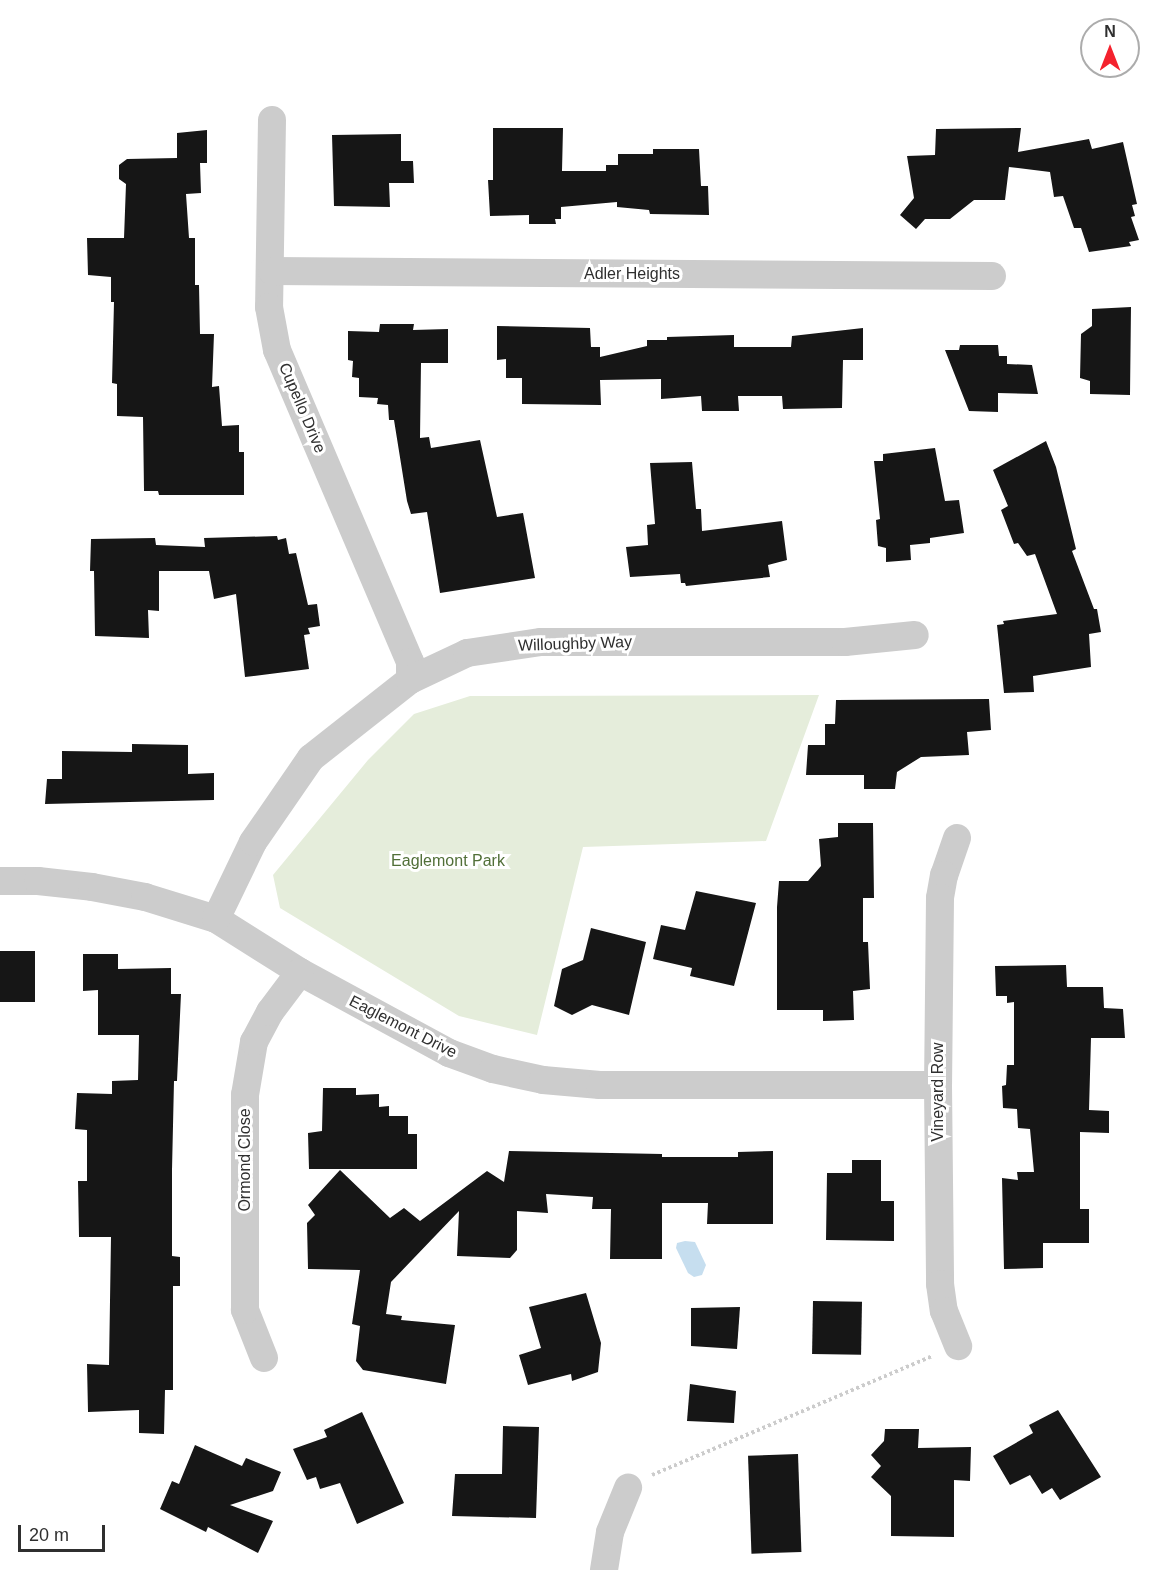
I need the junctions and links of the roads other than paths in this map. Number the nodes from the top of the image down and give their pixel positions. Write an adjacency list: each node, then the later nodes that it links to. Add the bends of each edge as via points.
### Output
1 (272, 120): 2 (street, Cupello Drive)
2 (272, 271): 3 (street, Adler Heights); 5 (street, Cupello Drive, via 269,307 277,350 410,662)
3 (992, 276)
4 (915, 635): 5 (street, Willoughby Way, via 845,642 541,642 467,652)
5 (410, 680): 8 (street, Willoughby Way, via 311,758 253,842)
6 (957, 838): 10 (street, Vineyard Row, via 940,898)
7 (0, 881): 8 (street, Eaglemont Drive, via 92,887 145,897)
8 (216, 919): 9 (street, Eaglemont Drive)
9 (300, 972): 10 (street, Eaglemont Drive, via 449,1053 493,1069 543,1080 600,1085); 12 (street, Ormond Close, via 270,1012 254,1042 245,1095 245,1310)
10 (938, 1085): 11 (street, Vineyard Row, via 940,1284 944,1311)
11 (958, 1346)
12 (264, 1358)
13 (628, 1488): 14 (street, via 610,1532)
14 (604, 1570)

